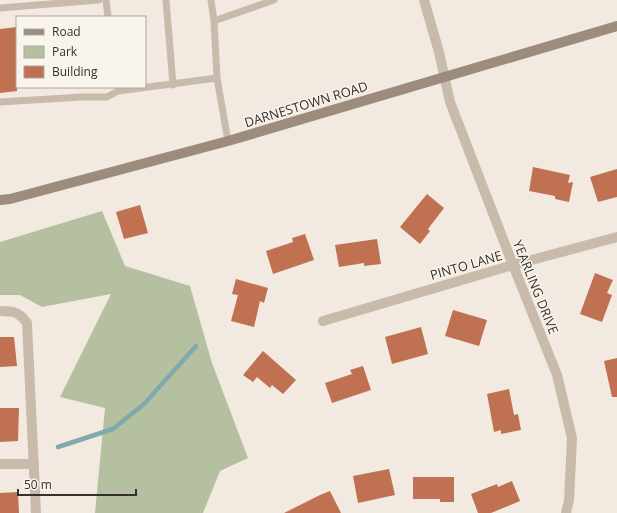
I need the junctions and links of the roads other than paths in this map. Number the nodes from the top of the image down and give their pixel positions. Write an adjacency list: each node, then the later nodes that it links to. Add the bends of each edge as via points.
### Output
1 (99, 0): 7 (lane)
2 (106, 0): 8 (lane)
3 (166, 0): 13 (lane)
4 (211, 0): 9 (lane)
5 (274, 0): 9 (lane)
6 (425, 0): 11 (street, YEARLING DRIVE)
7 (0, 8)
8 (108, 16)
9 (214, 21): 12 (lane)
10 (617, 26): 11 (main road, DARNESTOWN ROAD)
11 (445, 76): 18 (main road, DARNESTOWN ROAD); 21 (street, YEARLING DRIVE, via 450,102)
12 (218, 78): 13 (lane); 18 (lane)
13 (173, 85): 14 (lane)
14 (146, 87)
15 (132, 88): 16 (lane)
16 (118, 89): 17 (lane, via 107,97)
17 (0, 102)
18 (228, 141): 19 (main road, DARNESTOWN ROAD)
19 (0, 200)
20 (617, 237): 21 (street, PINTO LANE)
21 (513, 265): 23 (street, PINTO LANE); 27 (street, YEARLING DRIVE, via 557,375 572,438)
22 (0, 311): 25 (street, via 17,313 27,323)
23 (324, 320)
24 (0, 464): 25 (street)
25 (34, 464): 26 (street)
26 (36, 513)
27 (566, 513)

